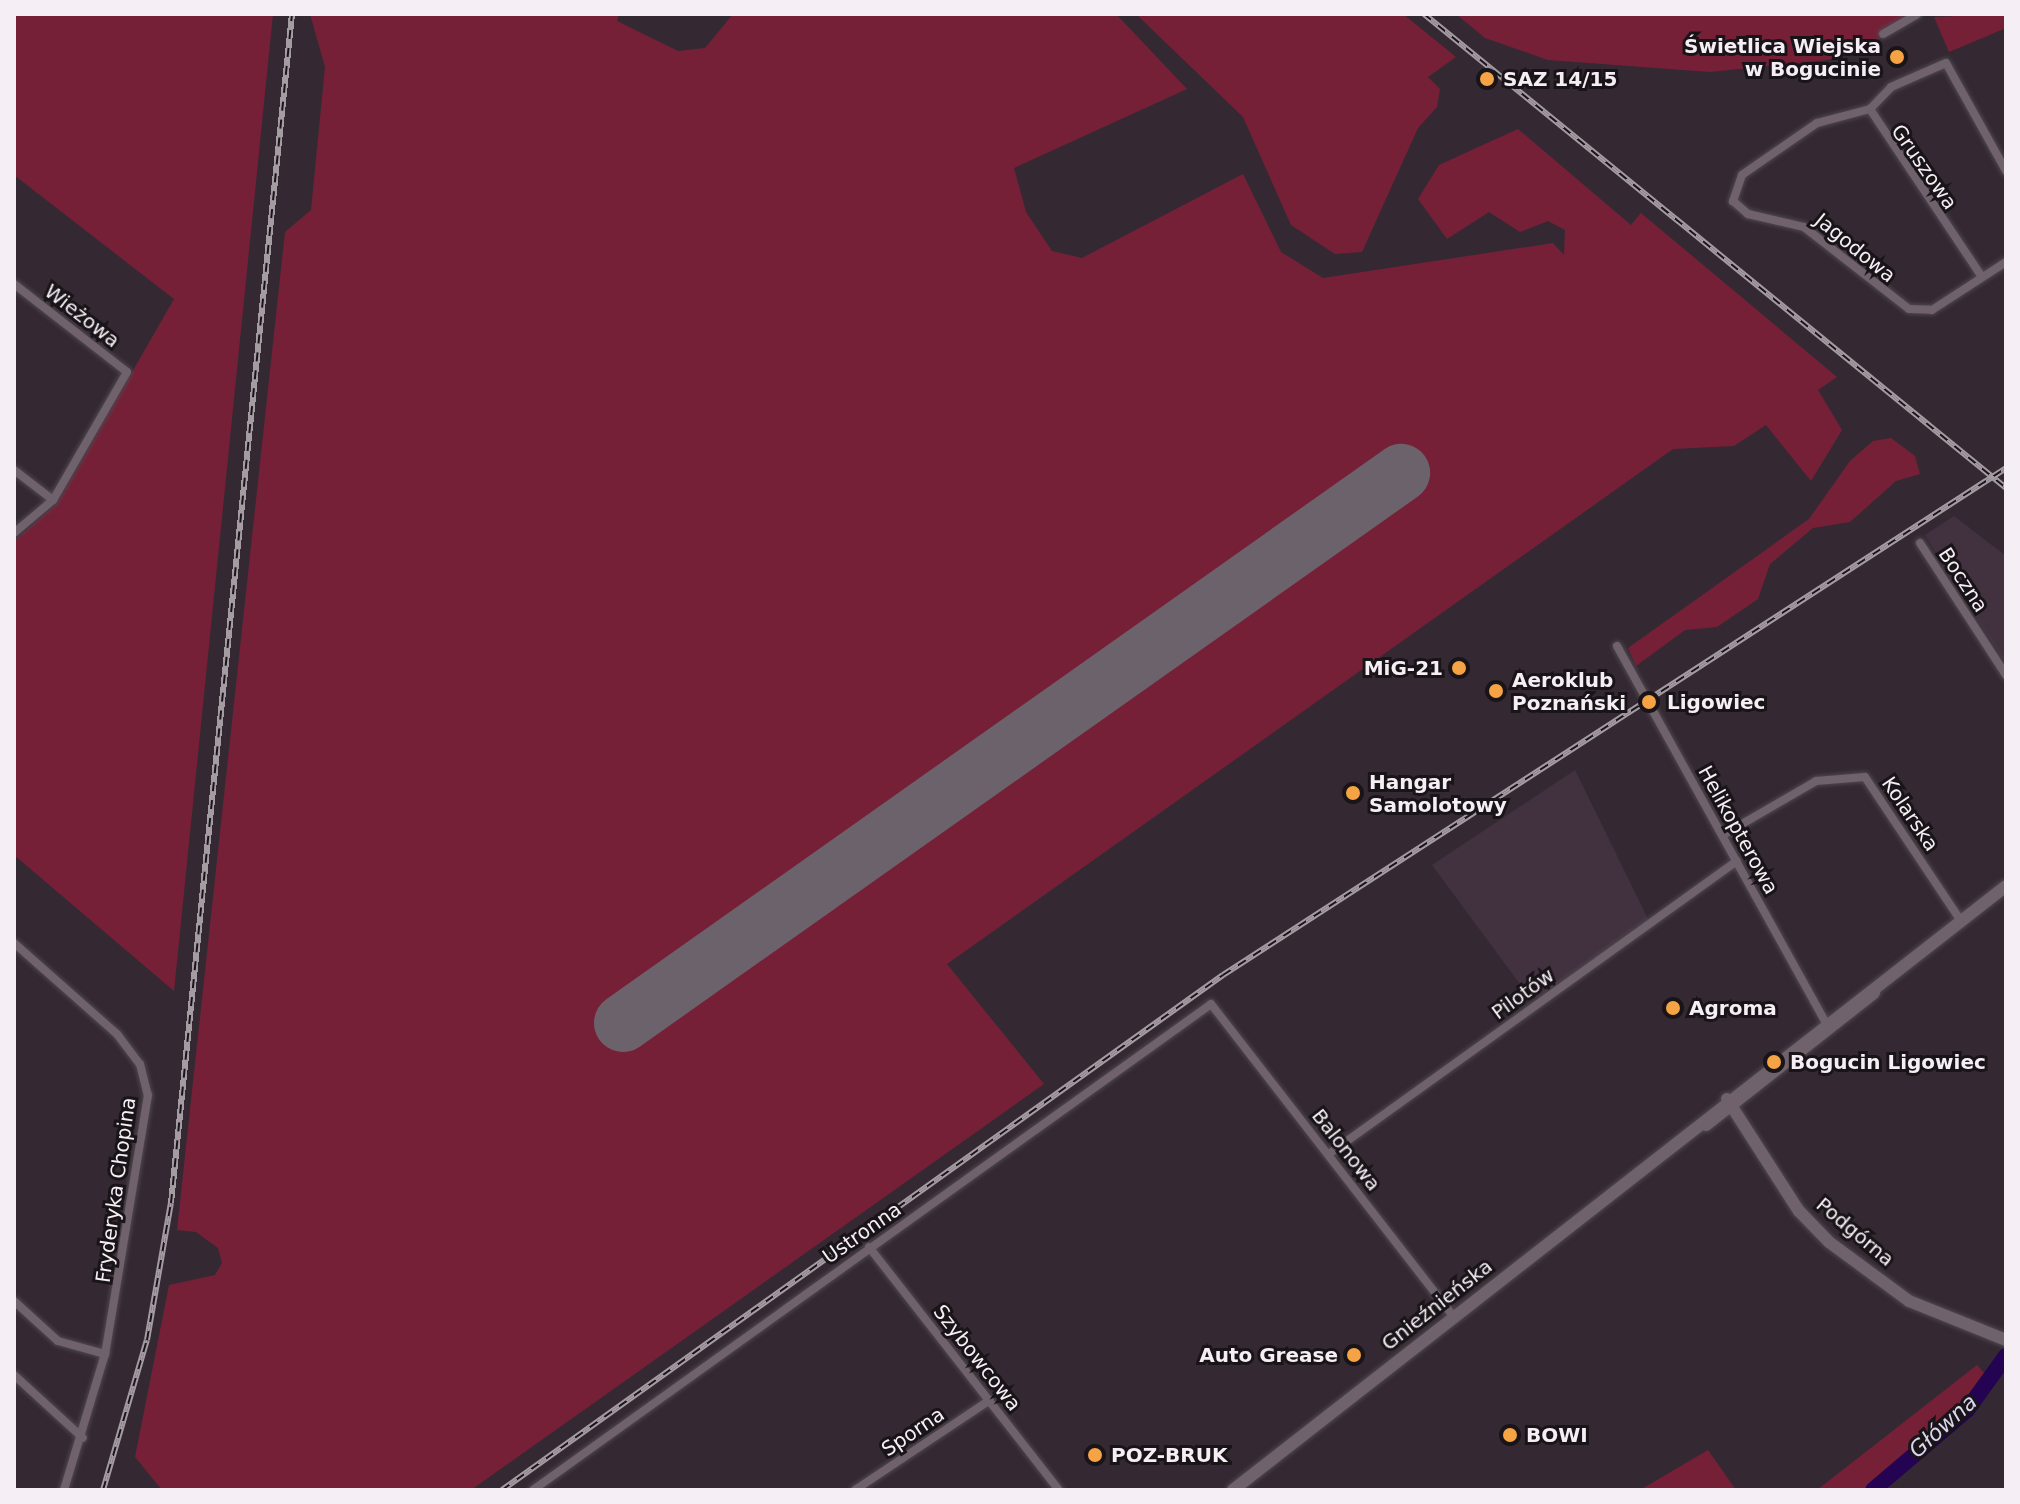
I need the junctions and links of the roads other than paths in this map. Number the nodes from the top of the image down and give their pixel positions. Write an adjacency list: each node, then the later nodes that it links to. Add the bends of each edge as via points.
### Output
1 (1917, 14): 2 (street)
2 (1883, 34)
3 (1870, 109): 4 (street, Gruszowa, via 1891,87 1946,63); 6 (street, Gruszowa); 6 (street, Jagodowa, via 1817,123 1742,175 1733,201 1748,214 1804,227 1909,309 1932,310)
4 (2006, 171)
5 (2006, 262): 6 (street)
6 (1982, 277)
7 (15, 287): 9 (street, Wieżowa, via 127,372)
8 (14, 470): 9 (street)
9 (53, 500): 10 (street)
10 (14, 533)
11 (1920, 543): 13 (street, Boczna)
12 (1617, 646): 14 (street, Helikopterowa)
13 (2006, 675)
14 (1723, 835): 15 (street, Helikopterowa); 17 (street, Kolarska, via 1816,781 1865,777)
15 (1737, 861): 20 (street, Helikopterowa); 22 (street, Pilotów)
16 (2006, 886): 17 (main road, Gnieźnieńska)
17 (1961, 921): 20 (main road, Gnieźnieńska)
18 (14, 943): 27 (street, Fryderyka Chopina, via 117,1034 146,1081 131,1224)
19 (1211, 1004): 22 (street, Balonowa); 23 (street, Ustronna)
20 (1828, 1026): 21 (main road, Gnieźnieńska)
21 (1730, 1102): 25 (main road, Gnieźnieńska); 26 (main road, Podgórna, via 1799,1211 1829,1242 1909,1301)
22 (1329, 1154): 25 (street, Balonowa)
23 (869, 1247): 29 (street, Szybowcowa); 32 (street, Ustronna)
24 (14, 1301): 27 (street, via 58,1341)
25 (1454, 1317): 35 (main road, Gnieźnieńska)
26 (2006, 1340)
27 (105, 1354): 30 (street, Fryderyka Chopina)
28 (14, 1375): 30 (street)
29 (990, 1400): 33 (street, Sporna); 34 (street, Szybowcowa)
30 (83, 1438): 31 (street, Fryderyka Chopina)
31 (64, 1490)
32 (533, 1490)
33 (855, 1490)
34 (1059, 1490)
35 (1233, 1490)

